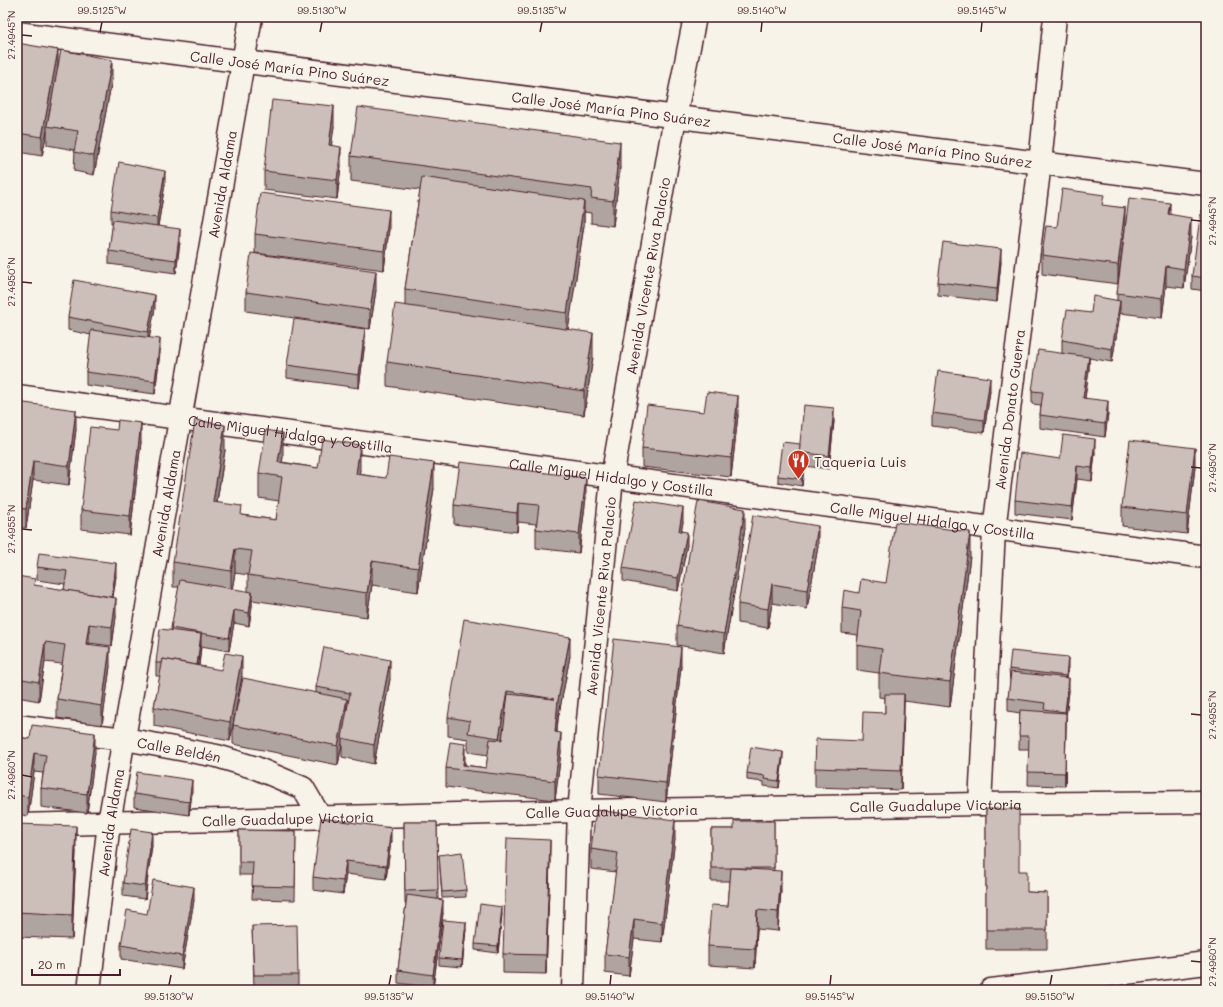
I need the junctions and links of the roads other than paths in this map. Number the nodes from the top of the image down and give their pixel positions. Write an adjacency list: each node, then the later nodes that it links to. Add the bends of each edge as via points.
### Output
1 (252, 17): 5 (street, Avenida Aldama)
2 (695, 17): 6 (street, Avenida Vicente Riva Palacio)
3 (1055, 17): 7 (street, Avenida Donato Guerra)
4 (17, 34): 5 (street, Calle José María Pino Suárez)
5 (242, 62): 6 (street, Calle José María Pino Suárez); 10 (street, Avenida Aldama)
6 (675, 117): 7 (street, Calle José María Pino Suárez); 11 (street, Avenida Vicente Riva Palacio)
7 (1040, 163): 8 (street, Calle José María Pino Suárez); 12 (street, Avenida Donato Guerra)
8 (1206, 184)
9 (17, 396): 10 (street, Calle Miguel Hidalgo y Costilla)
10 (182, 418): 11 (street, Calle Miguel Hidalgo y Costilla); 15 (street, Avenida Aldama)
11 (612, 478): 12 (street, Calle Miguel Hidalgo y Costilla); 18 (street, Avenida Vicente Riva Palacio)
12 (994, 530): 13 (street, Calle Miguel Hidalgo y Costilla); 17 (street, Avenida Donato Guerra)
13 (1206, 557)
14 (17, 726): 15 (street, Calle Beldén)
15 (124, 739): 19 (street, Calle Beldén, via 216,756 256,768 303,788); 20 (street, Avenida Aldama)
16 (1206, 802): 17 (street, Calle Guadalupe Victoria)
17 (980, 804): 18 (street, Calle Guadalupe Victoria)
18 (580, 811): 19 (street, Calle Guadalupe Victoria); 24 (street, Avenida Vicente Riva Palacio)
19 (320, 817): 20 (street, Calle Guadalupe Victoria)
20 (110, 823): 21 (street, Calle Guadalupe Victoria); 23 (street, Avenida Aldama)
21 (17, 825)
22 (1206, 963): 25 (street)
23 (89, 990)
24 (573, 990)
25 (991, 990)

